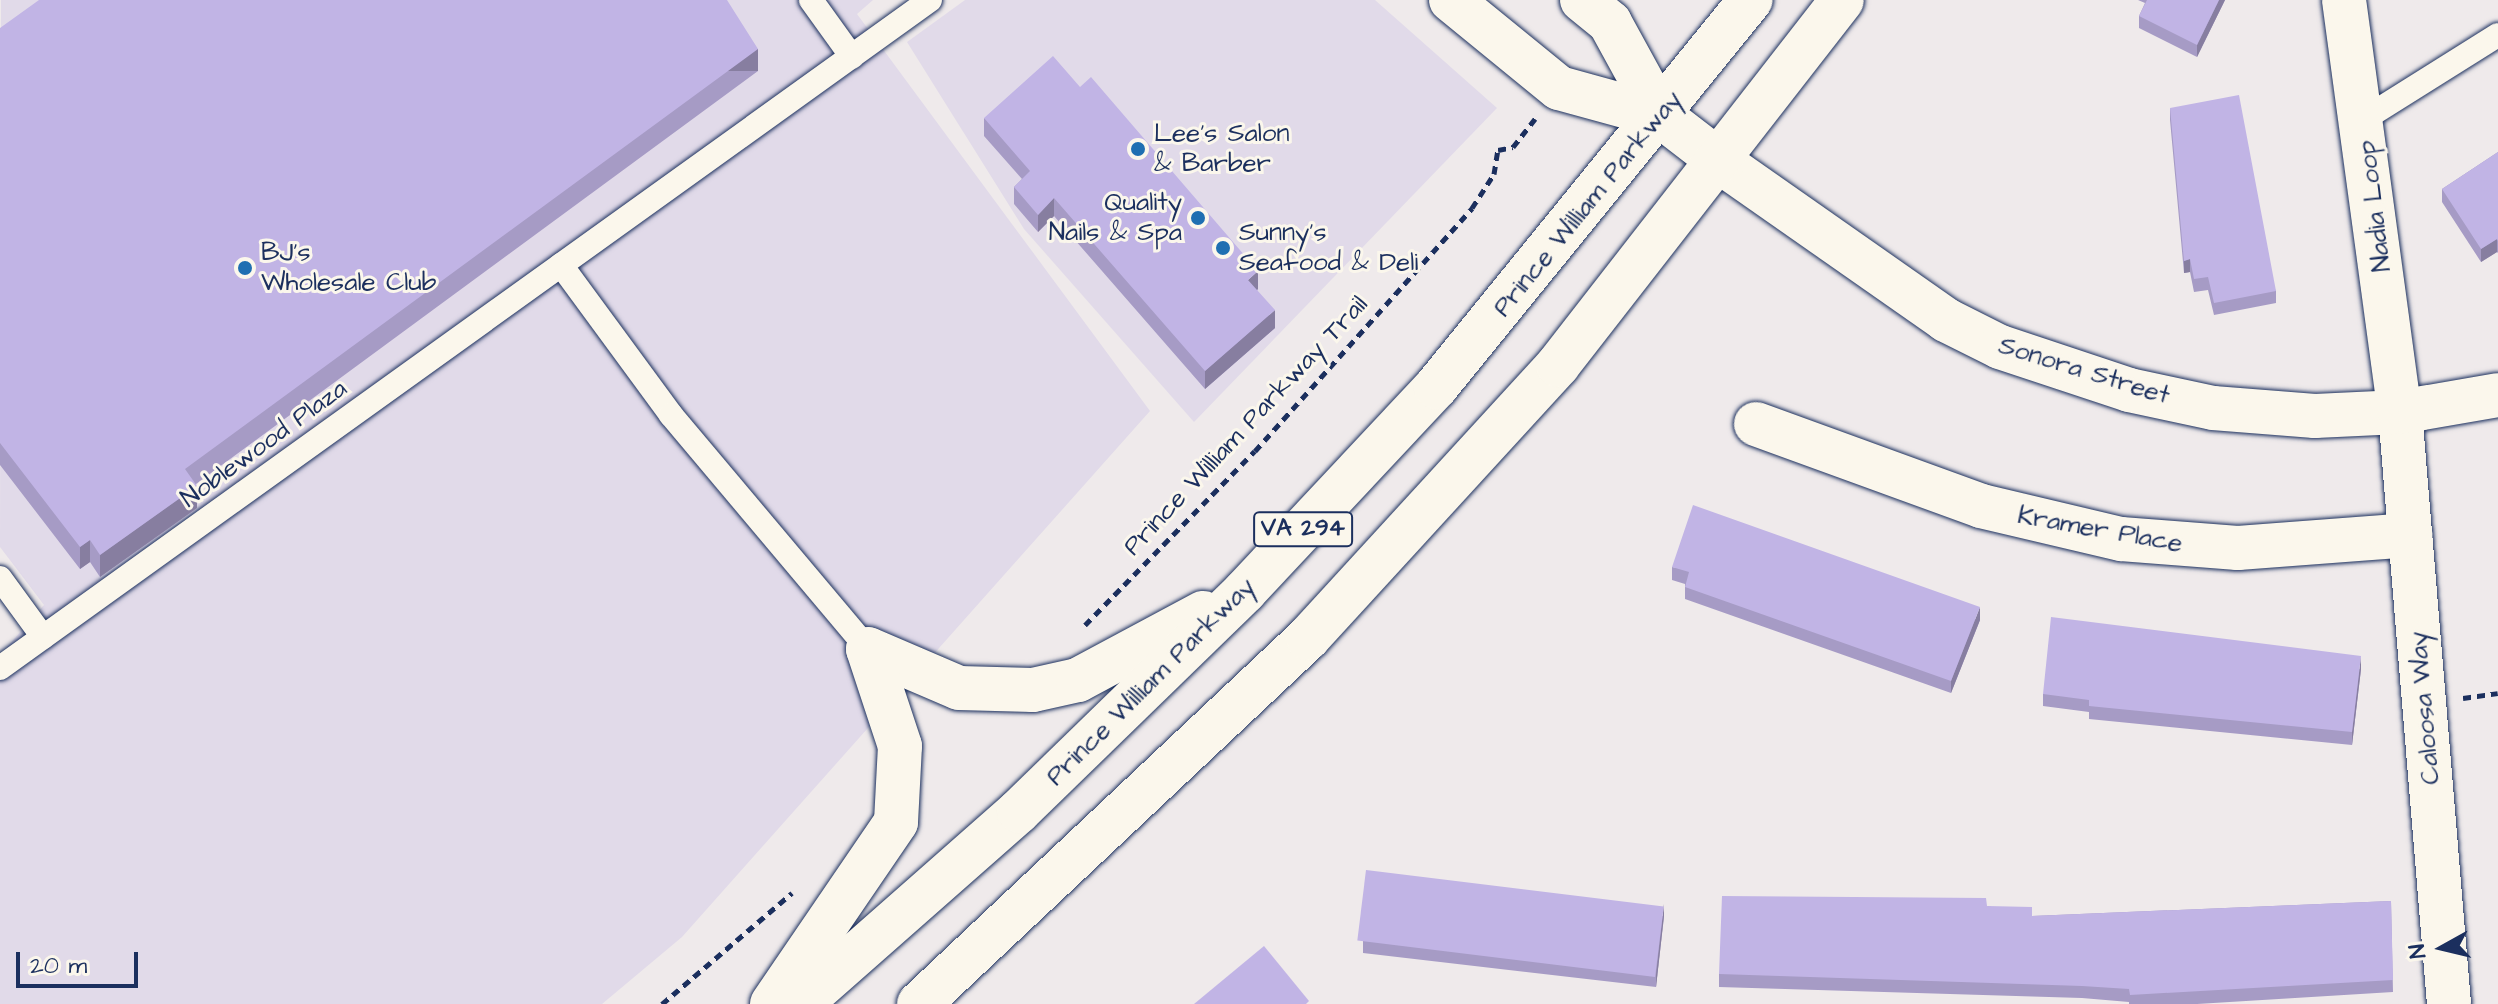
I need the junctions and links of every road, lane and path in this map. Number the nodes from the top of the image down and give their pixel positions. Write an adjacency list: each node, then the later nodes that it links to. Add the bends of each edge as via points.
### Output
1 (811, 0): 9 (lane)
2 (930, 0): 9 (lane, Noblewood Plaza)
3 (1451, 0): 10 (main road, via 1559,88)
4 (1582, 0): 10 (main road, via 1610,23)
5 (1751, 0): 10 (main road, Prince William Parkway / VA 294)
6 (1842, 0): 13 (main road, VA 294)
7 (2344, 0): 11 (main road, Nadia Loop)
8 (2498, 35): 11 (lane)
9 (852, 57): 14 (lane, Noblewood Plaza)
10 (1661, 116): 13 (main road, Sonora Street); 20 (main road, Prince William Parkway / VA 294, via 1436,387)
11 (2364, 119): 16 (main road, Nadia Loop)
12 (1513, 147): 21 (path, Prince William Parkway Trail, via 1498,150 1494,174 1472,208 1266,440)
13 (1722, 163): 16 (main road, Sonora Street, via 1893,286 2000,347 2129,390 2213,408 2315,416); 29 (main road, VA 294, via 1558,365 1308,638)
14 (561, 265): 22 (lane, Noblewood Plaza); 23 (lane, via 671,415)
15 (2498, 395): 16 (main road, Sonora Street)
16 (2400, 412): 18 (main road, Caloosa Way)
17 (1756, 424): 18 (main road, Kramer Place, via 1981,506 2107,536 2238,548)
18 (2411, 535): 30 (main road, Caloosa Way)
19 (0, 578): 22 (lane)
20 (1245, 591): 23 (main road, via 1078,680 1033,690 959,688); 28 (main road, Prince William Parkway / VA 294, via 1019,811)
21 (1089, 622)
22 (43, 637): 24 (lane, Noblewood Plaza)
23 (868, 649): 27 (main road, via 900,746 899,810 881,851)
24 (0, 668)
25 (799, 888): 26 (path)
26 (662, 1004)
27 (772, 1004)
28 (800, 1004)
29 (919, 1004)
30 (2449, 1004)

